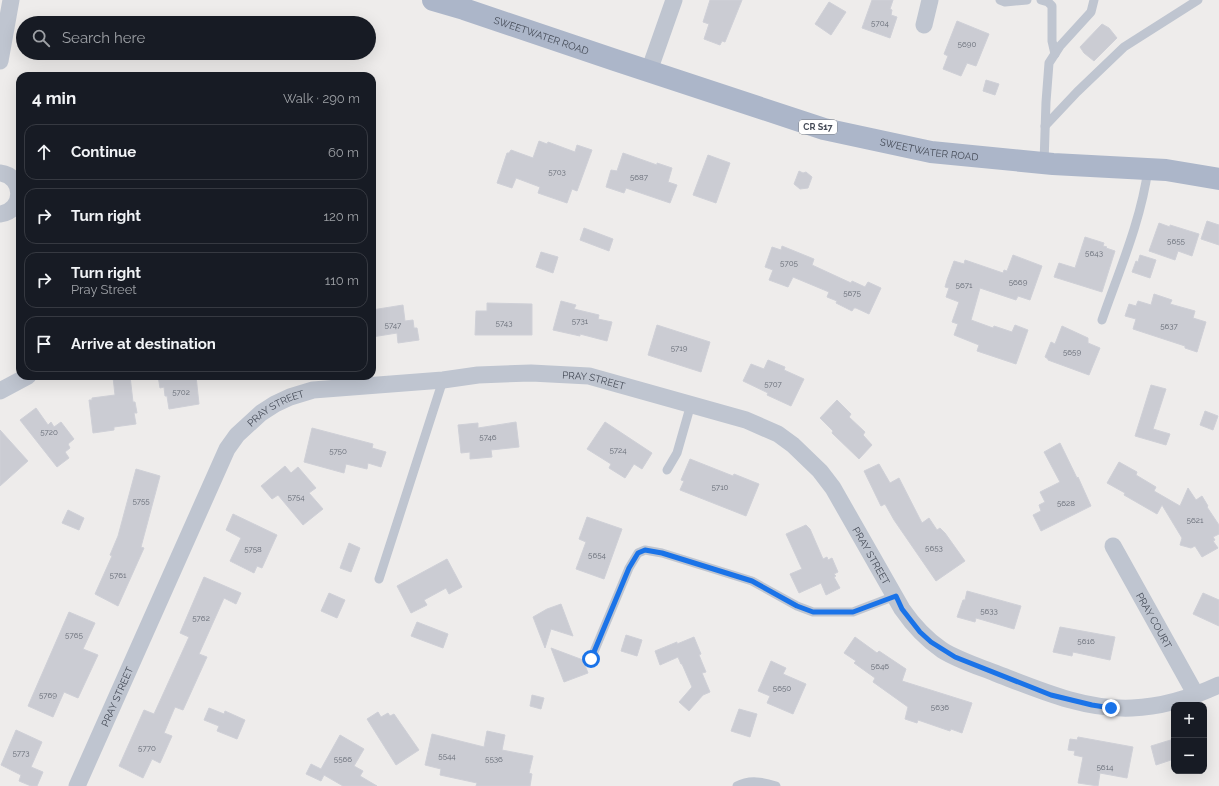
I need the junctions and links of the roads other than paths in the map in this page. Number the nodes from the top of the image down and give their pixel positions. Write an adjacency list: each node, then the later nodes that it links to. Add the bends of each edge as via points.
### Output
1 (11, 0): 13 (street)
2 (433, 0): 10 (main road, SWEETWATER ROAD / CR S17)
3 (674, 0): 14 (street)
4 (930, 0): 11 (street)
5 (1000, 0): 6 (lane)
6 (1027, 0)
7 (1041, 0): 12 (lane, via 1052,6)
8 (1094, 0): 12 (lane, via 1091,12)
9 (1198, 0): 15 (lane, via 1124,47)
10 (460, 4): 14 (main road, SWEETWATER ROAD / CR S17)
11 (924, 25)
12 (1054, 54): 15 (lane, via 1049,63)
13 (0, 61)
14 (649, 71): 16 (main road, SWEETWATER ROAD / CR S17, via 824,129 931,152)
15 (1045, 126): 16 (lane)
16 (1044, 163): 17 (main road, SWEETWATER ROAD / CR S17)
17 (1148, 169): 19 (main road, SWEETWATER ROAD / CR S17); 23 (lane, via 1145,191)
18 (0, 173): 20 (street, via 11,176)
19 (1219, 179)
20 (16, 181)
21 (16, 203): 22 (street, via 9,211)
22 (0, 214)
23 (1102, 320)
24 (21, 380): 27 (street)
25 (443, 380): 26 (street, PRAY STREET); 28 (street, PRAY STREET, via 478,375 531,373 589,376); 31 (lane)
26 (310, 383): 36 (street, PRAY STREET, via 261,413 237,435 227,449)
27 (0, 391)
28 (691, 404): 29 (lane, via 677,453); 32 (street, PRAY STREET, via 746,420 778,434 807,458 833,488)
29 (667, 470)
30 (1113, 546): 35 (street, PRAY COURT)
31 (379, 579)
32 (896, 596): 33 (lane, via 853,612 813,612 752,581 645,550 638,553 629,568); 35 (street, PRAY STREET, via 911,621 931,642 943,650 1051,695 1092,705 1131,708 1166,704)
33 (591, 659)
34 (1219, 685): 35 (street, PRAY STREET)
35 (1196, 695)
36 (77, 786)
37 (737, 786): 38 (lane, via 758,782)
38 (776, 786)

